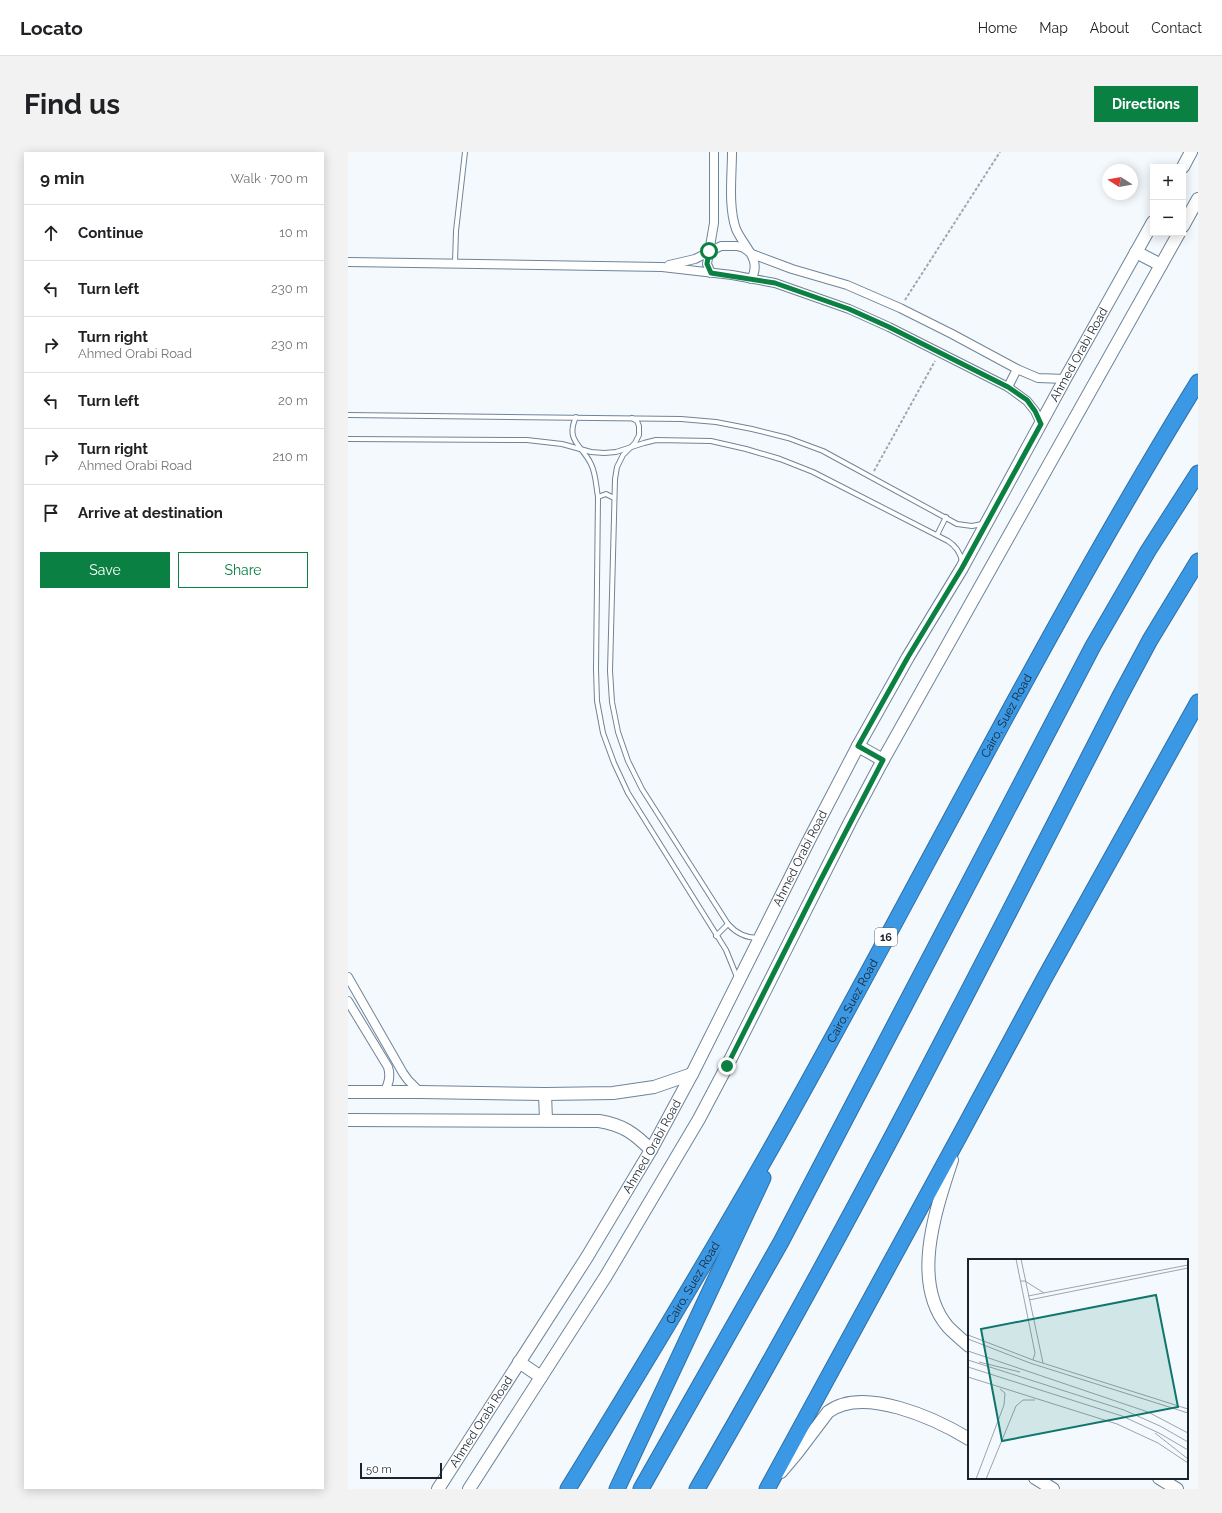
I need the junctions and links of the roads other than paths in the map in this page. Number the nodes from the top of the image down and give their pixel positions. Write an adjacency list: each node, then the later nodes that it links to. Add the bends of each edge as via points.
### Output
1 (465, 152): 14 (lane, via 456,231)
2 (714, 152): 10 (street, via 714,223)
3 (732, 152): 12 (street, via 733,218 740,237)
4 (1191, 152): 5 (street)
5 (1185, 164)
6 (1198, 199): 7 (street)
7 (1186, 221)
8 (1150, 227): 11 (street, Ahmed Orabi Road)
9 (1177, 236): 15 (street)
10 (709, 251): 12 (street, via 729,245 744,248); 16 (street, via 695,259); 17 (street, via 707,264)
11 (1136, 252): 15 (street); 20 (street, Ahmed Orabi Road)
12 (752, 254): 18 (street, via 755,270); 19 (street, via 847,286 900,308)
13 (348, 262): 14 (street)
14 (456, 264): 16 (street)
15 (1161, 265): 40 (street)
16 (662, 267): 17 (street)
17 (711, 273): 18 (street)
18 (752, 279): 22 (street, via 775,283 849,309)
19 (1017, 369): 20 (street, via 1038,378); 22 (street)
20 (1065, 379): 26 (street, Ahmed Orabi Road)
21 (1198, 382): 54 (highway, Cairo, Suez Road / 16, via 1155,452 1034,666)
22 (1008, 387): 26 (street, via 1027,400)
23 (348, 415): 24 (lane)
24 (576, 417): 25 (lane); 29 (lane, via 572,435)
25 (632, 418): 28 (lane, via 637,421 640,430 638,440); 33 (lane, via 716,422 788,438 823,451)
26 (1041, 424): 34 (street, Ahmed Orabi Road)
27 (348, 439): 29 (lane, via 527,440)
28 (632, 447): 29 (lane, via 604,453); 32 (lane, via 623,455 617,466); 35 (lane, via 669,440 710,442 746,449 813,472)
29 (580, 448): 31 (lane, via 590,463)
30 (1198, 473): 68 (highway, via 1148,551 1093,646 789,1229)
31 (598, 497): 32 (lane, via 606,494); 42 (lane, via 596,669 597,701 603,733 628,793)
32 (614, 498): 41 (lane, via 610,671 612,702 618,732 628,761 642,789)
33 (946, 517): 34 (lane, via 964,526); 35 (lane)
34 (987, 522): 37 (street, Ahmed Orabi Road)
35 (936, 535): 37 (lane, via 955,546 960,552)
36 (1198, 561): 69 (highway, via 1150,640 919,1088 832,1250)
37 (962, 568): 39 (street, Ahmed Orabi Road)
38 (1198, 702): 55 (highway)
39 (858, 746): 40 (street); 43 (street, Ahmed Orabi Road)
40 (883, 760): 59 (street, via 699,1119 626,1243)
41 (728, 924): 42 (lane); 43 (lane, via 743,936)
42 (716, 936): 45 (lane)
43 (760, 938): 45 (street, Ahmed Orabi Road)
44 (348, 977): 49 (street, via 403,1073)
45 (739, 982): 47 (street, Ahmed Orabi Road)
46 (348, 1001): 50 (street, via 388,1067 390,1078)
47 (692, 1074): 51 (street, via 667,1084 640,1090); 56 (street, Ahmed Orabi Road)
48 (348, 1092): 50 (street)
49 (420, 1092): 50 (street); 51 (street)
50 (383, 1093)
51 (545, 1094): 53 (street)
52 (348, 1120): 53 (street)
53 (546, 1120): 56 (street, via 611,1123 632,1133)
54 (787, 1120): 66 (highway, Cairo, Suez Road / 16, via 702,1268); 67 (highway, via 760,1185)
55 (960, 1135): 57 (street, via 937,1209 928,1261 928,1278 938,1312 948,1327); 63 (highway)
56 (650, 1150): 58 (street, Ahmed Orabi Road, via 587,1257)
57 (968, 1345)
58 (519, 1362): 59 (street); 64 (street, Ahmed Orabi Road)
59 (541, 1377): 65 (street)
60 (968, 1438): 63 (street, via 936,1421 906,1410 875,1404 846,1403 828,1412)
61 (1037, 1479): 70 (street)
62 (1161, 1479): 71 (street)
63 (769, 1485)
64 (438, 1489)
65 (470, 1489)
66 (568, 1489)
67 (617, 1489)
68 (641, 1489)
69 (697, 1489)
70 (1054, 1489)
71 (1177, 1489)

